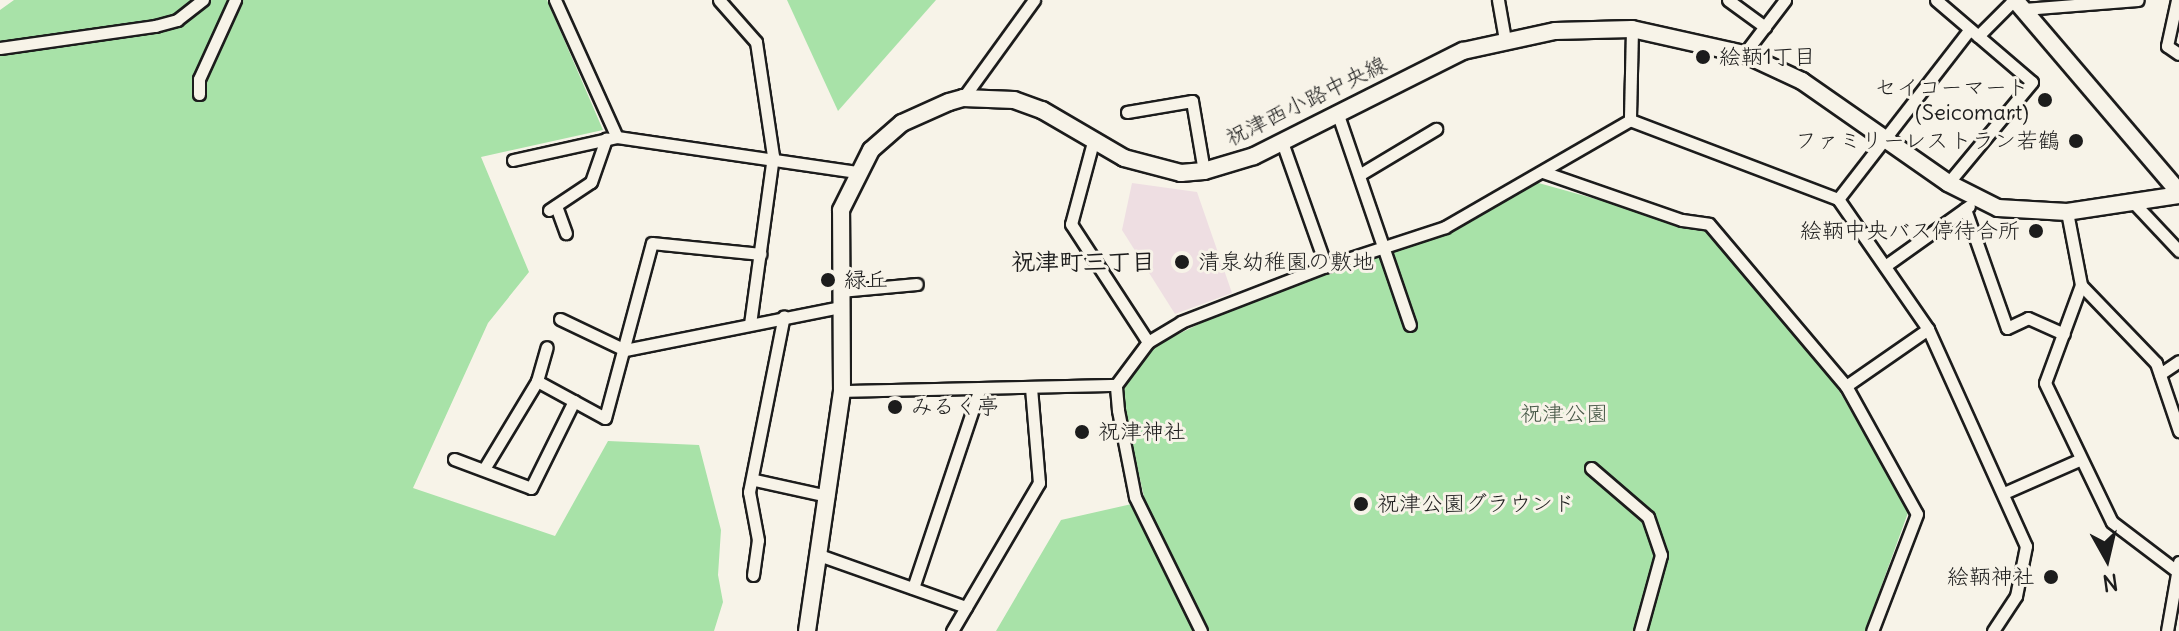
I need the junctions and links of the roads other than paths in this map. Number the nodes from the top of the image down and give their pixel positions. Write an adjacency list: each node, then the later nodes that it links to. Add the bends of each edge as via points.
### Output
1 (203, 0): 17 (street, via 177,20 155,26)
2 (235, 0): 20 (street, via 199,79)
3 (555, 0): 26 (street)
4 (719, 0): 30 (street, via 756,42)
5 (1034, 0): 21 (street)
6 (1498, 0): 16 (street)
7 (1728, 0): 13 (street)
8 (1785, 0): 13 (street)
9 (1936, 0): 15 (street)
10 (2138, 0): 12 (street)
11 (2176, 1): 19 (street, via 2167,46)
12 (2018, 3): 15 (street); 37 (main road, 祝津西小路中央線)
13 (1765, 27): 18 (street)
14 (1632, 29): 16 (main road, 祝津西小路中央線, via 1579,29); 18 (main road, 祝津西小路中央線); 24 (street)
15 (1974, 32): 27 (street); 36 (street, via 2032,82)
16 (1505, 39): 23 (main road, 祝津西小路中央線, via 1431,64)
17 (0, 48)
18 (1744, 54): 27 (main road, 祝津西小路中央線, via 1802,81)
19 (2179, 54)
20 (199, 94)
21 (963, 98): 28 (main road, 祝津西小路中央線, via 1029,105); 33 (main road, 祝津西小路中央線, via 902,123 871,150)
22 (1127, 112): 32 (street, via 1192,101)
23 (1337, 112): 29 (main road, 祝津西小路中央線); 35 (street)
24 (1630, 120): 34 (street); 38 (street)
25 (1436, 129): 35 (street)
26 (611, 138): 30 (street); 31 (street); 42 (street, via 591,182 552,208)
27 (1882, 138): 36 (main road, 祝津西小路中央線); 38 (street)
28 (1093, 142): 32 (main road, 祝津西小路中央線, via 1162,169); 57 (street, via 1071,224)
29 (1282, 142): 32 (main road, 祝津西小路中央線); 46 (street)
30 (773, 156): 33 (street); 45 (street)
31 (513, 160)
32 (1204, 171)
33 (858, 172): 50 (main road, 祝津西小路中央線, via 841,210)
34 (1543, 172): 43 (street, via 1445,227); 64 (street, via 1682,220 1709,224)
35 (1359, 175): 43 (street)
36 (1948, 183): 40 (main road, 祝津西小路中央線)
37 (2179, 194): 39 (main road, 祝津西小路中央線)
38 (1838, 199): 47 (street)
39 (2133, 202): 41 (main road, 祝津西小路中央線); 44 (street)
40 (1971, 205): 41 (main road, 祝津西小路中央線); 47 (street); 56 (street, via 2007,328 2028,318)
41 (2067, 212): 49 (street)
42 (566, 233)
43 (1384, 245): 46 (street); 54 (street)
44 (2179, 251)
45 (760, 254): 53 (street); 59 (street, via 652,243)
46 (1326, 266): 57 (street, via 1181,322)
47 (1885, 266): 55 (street)
48 (917, 284): 50 (street)
49 (2081, 285): 56 (street); 61 (street, via 2150,356)
50 (840, 299): 51 (street); 67 (main road, 祝津西小路中央線)
51 (784, 316): 53 (street); 74 (street)
52 (560, 319): 59 (street)
53 (750, 323): 59 (street)
54 (1410, 325)
55 (1928, 329): 64 (street); 75 (street)
56 (2064, 334): 71 (street, via 2045,383)
57 (1148, 342): 63 (street)
58 (547, 347): 62 (street)
59 (625, 350): 68 (street, via 605,418)
60 (2179, 361): 61 (street)
61 (2160, 374): 69 (street)
62 (537, 381): 68 (street); 73 (street)
63 (1116, 385): 66 (street); 84 (street, via 1135,497)
64 (1846, 386): 86 (street, via 1917,514)
65 (980, 388): 66 (street); 67 (street); 80 (street)
66 (1031, 388): 81 (street, via 1039,483)
67 (842, 391): 76 (main road, 祝津西小路中央線)
68 (574, 401): 73 (street, via 531,488)
69 (2179, 431)
70 (454, 459): 73 (street)
71 (2081, 459): 75 (street); 78 (street, via 2112,522)
72 (1591, 468): 85 (street, via 1648,517 1661,555)
73 (484, 469)
74 (755, 480): 76 (street); 79 (street, via 749,492 758,540)
75 (2004, 493): 87 (street, via 2026,546 2016,596)
76 (828, 496): 77 (main road, 祝津西小路中央線)
77 (819, 555): 80 (street); 82 (main road, 祝津西小路中央線)
78 (2176, 565): 88 (street)
79 (753, 575)
80 (913, 588): 81 (street)
81 (966, 607): 83 (street)
82 (807, 631)
83 (952, 631)
84 (1201, 631)
85 (1640, 631)
86 (1872, 631)
87 (1993, 631)
88 (2167, 631)

